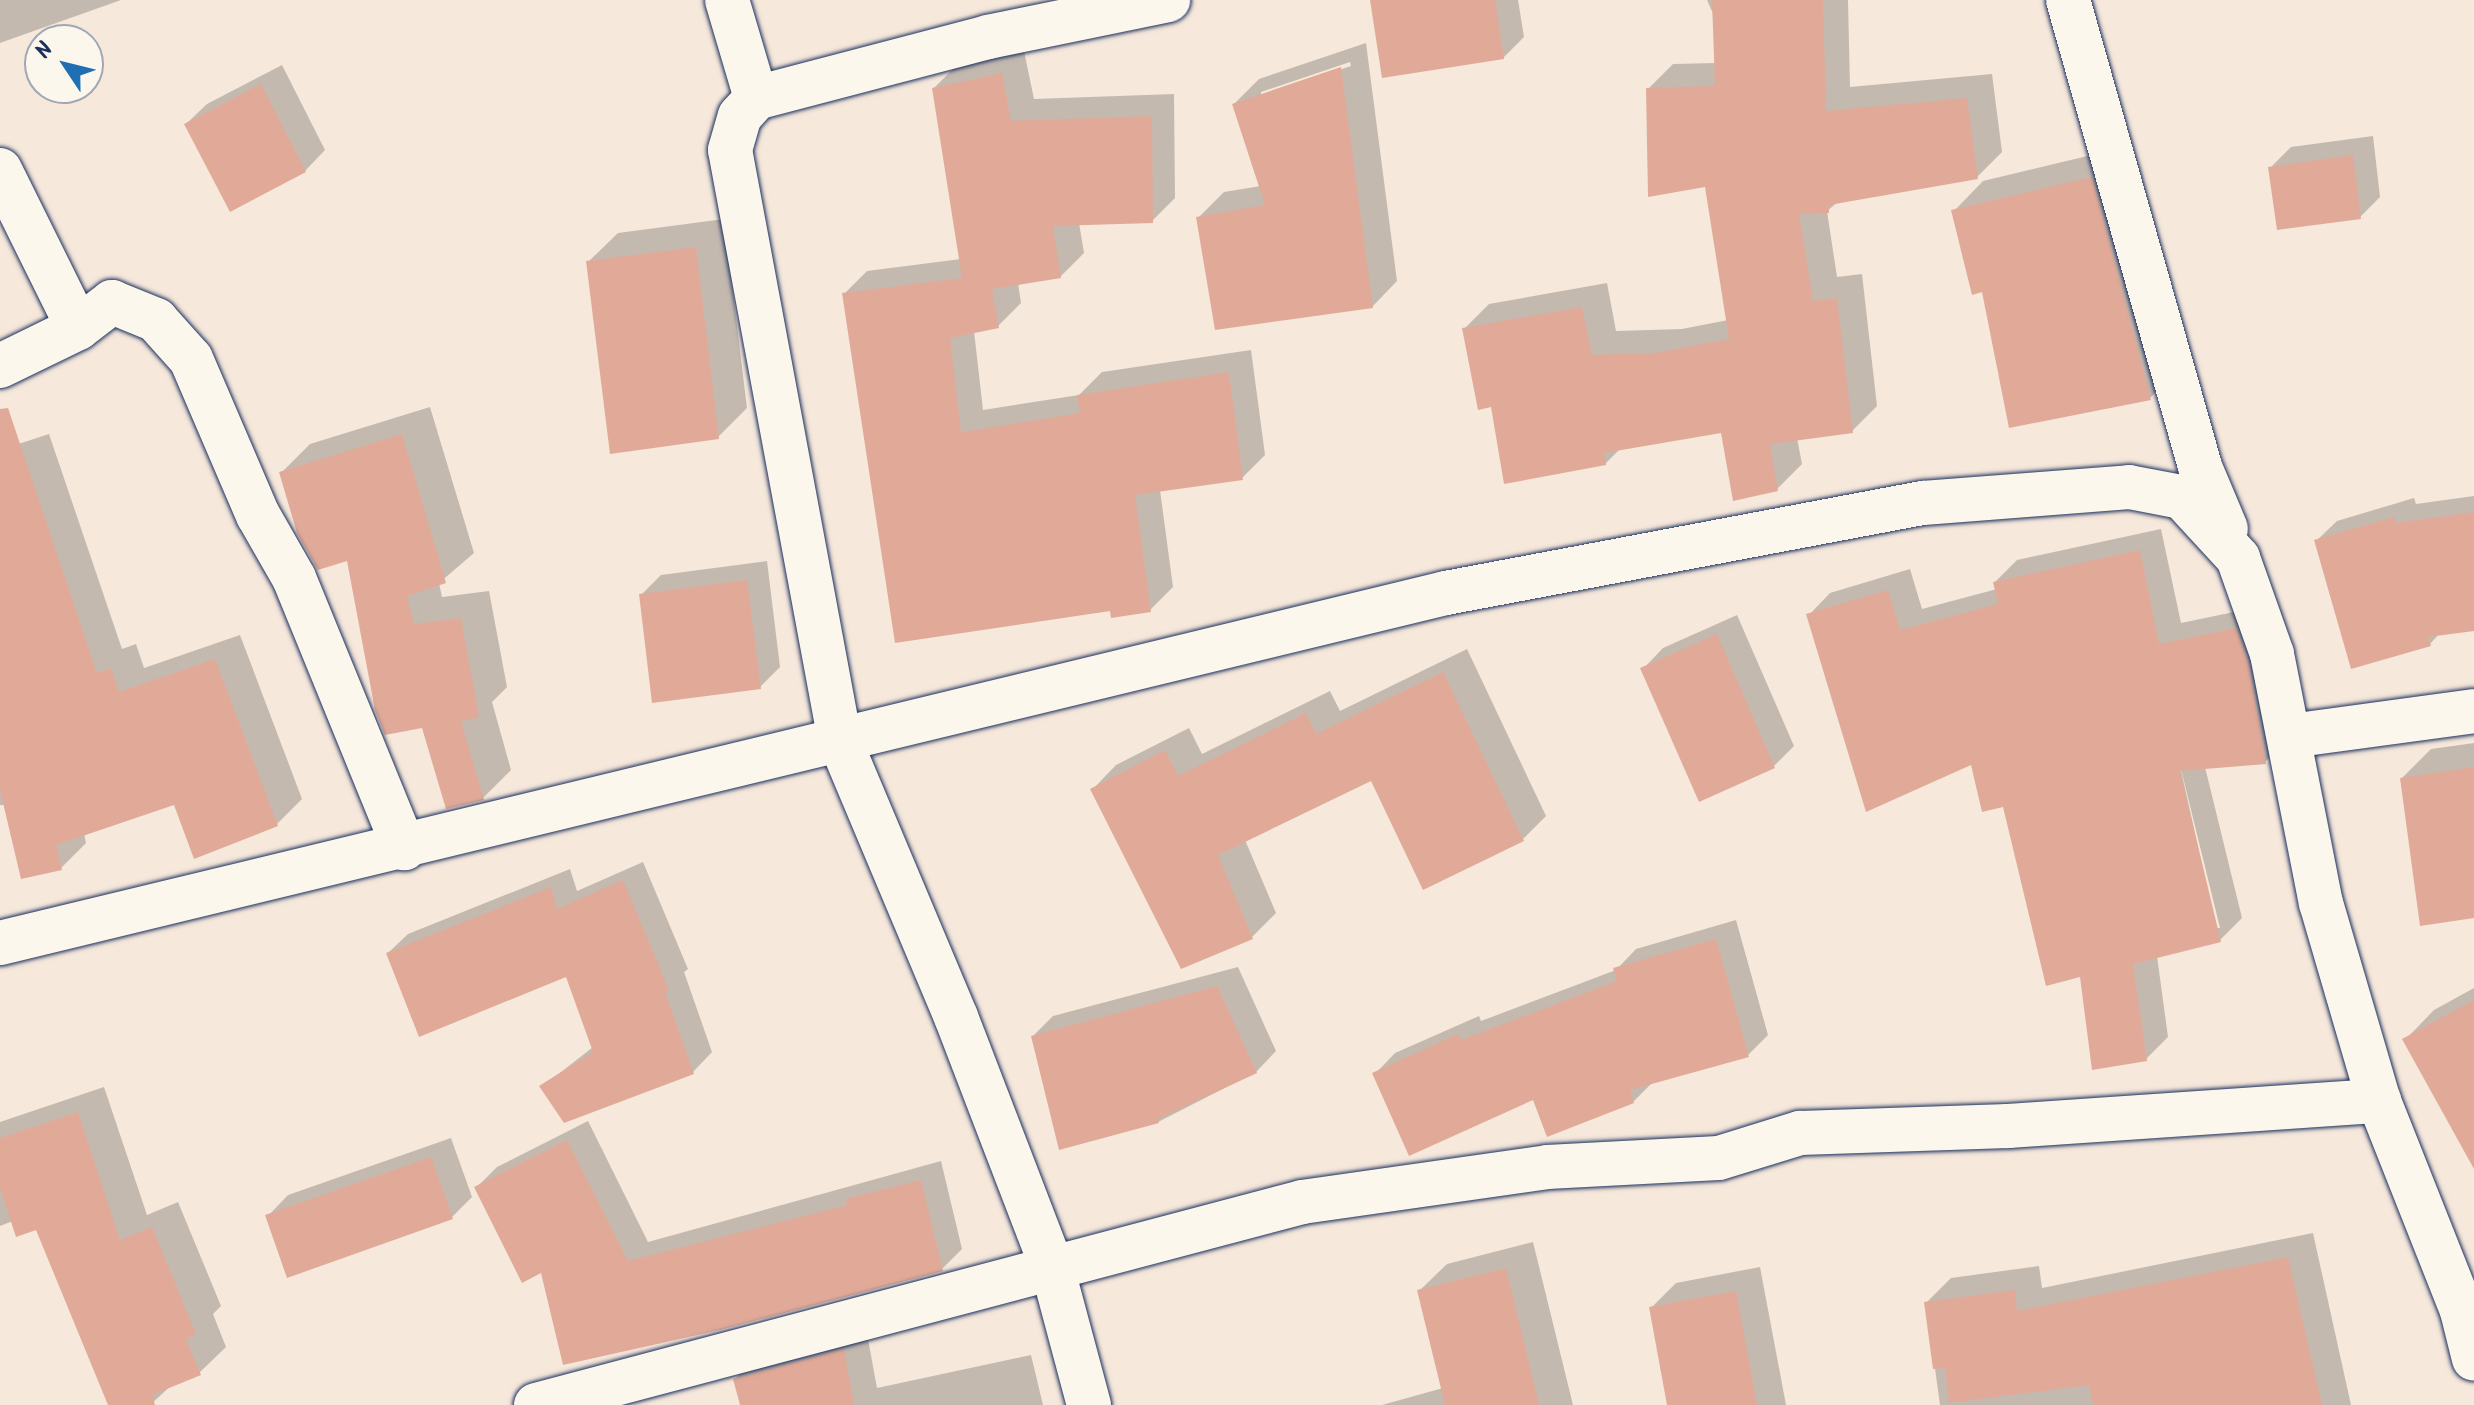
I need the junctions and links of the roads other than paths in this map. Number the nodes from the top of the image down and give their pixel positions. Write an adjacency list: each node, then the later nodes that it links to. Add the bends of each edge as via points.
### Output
1 (727, 0): 4 (street)
2 (1168, 0): 4 (street, via 988,37)
3 (2068, 0): 8 (street, via 2200,467)
4 (756, 98): 11 (street, via 740,116 730,150)
5 (0, 170): 6 (street)
6 (78, 328): 7 (street); 12 (street, via 112,302 156,320 191,359 258,515 294,578)
7 (0, 366)
8 (2238, 558): 10 (street, via 2272,654); 11 (street, via 2182,497 2129,487 1923,503 1446,593)
9 (2474, 711): 10 (street)
10 (2290, 736): 14 (street, via 2321,903)
11 (840, 741): 12 (street); 15 (street, via 956,1017)
12 (404, 848): 13 (street)
13 (0, 943)
14 (2379, 1101): 15 (street, via 2008,1126 1800,1133 1719,1158 1547,1167 1302,1202); 16 (street)
15 (1052, 1267): 18 (street); 19 (street)
16 (2468, 1293): 17 (street)
17 (2474, 1359)
18 (536, 1405)
19 (1089, 1405)

